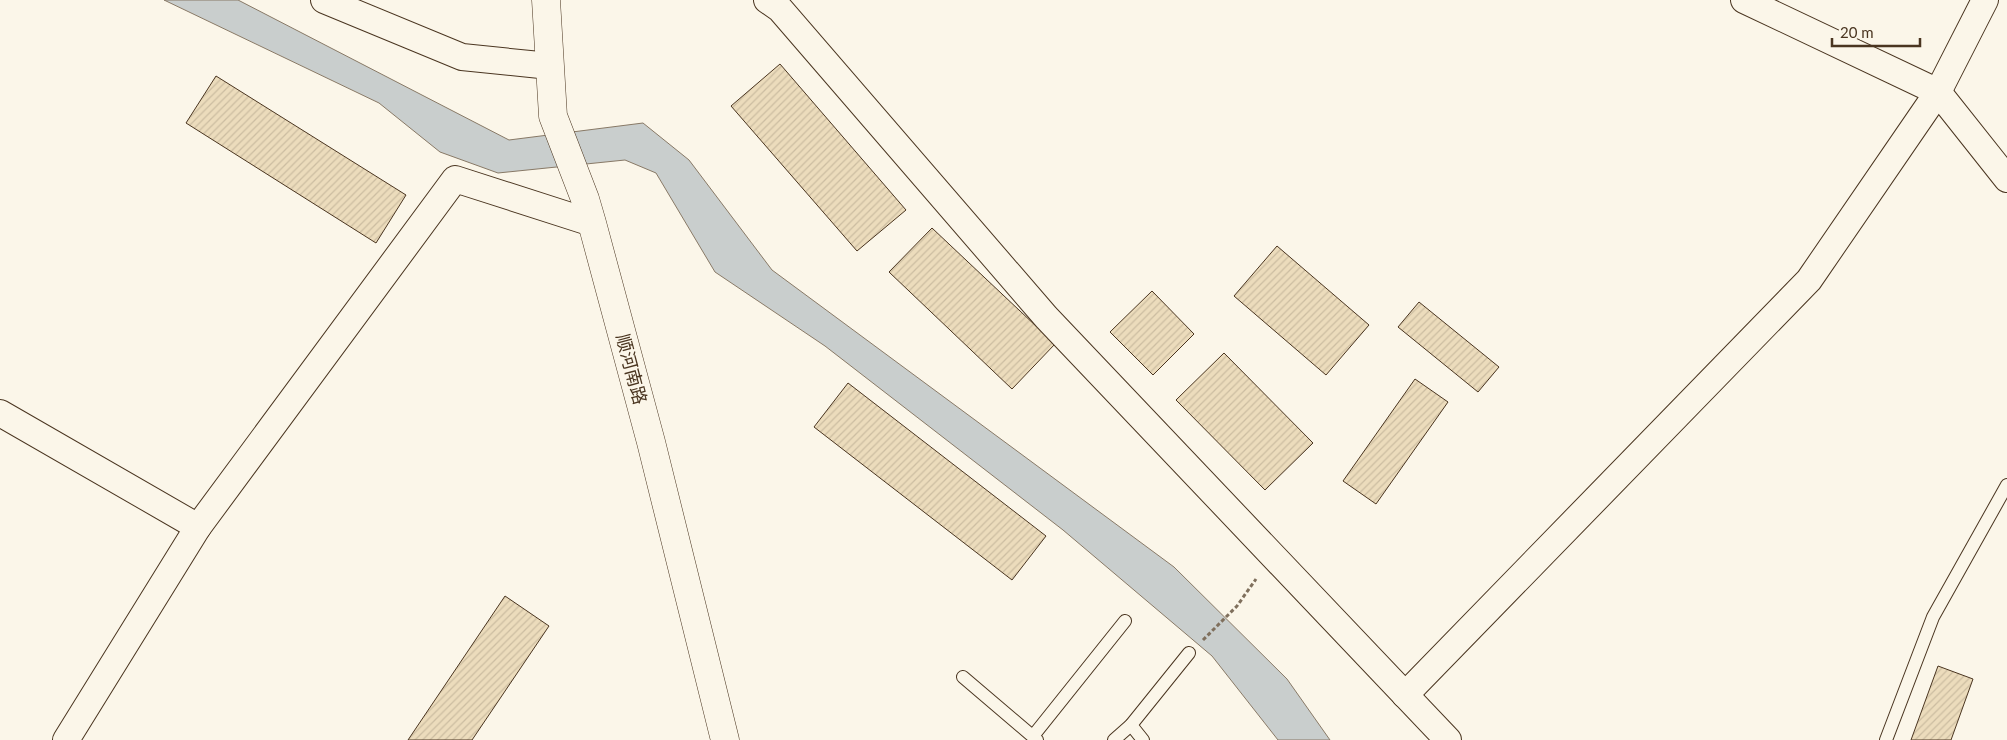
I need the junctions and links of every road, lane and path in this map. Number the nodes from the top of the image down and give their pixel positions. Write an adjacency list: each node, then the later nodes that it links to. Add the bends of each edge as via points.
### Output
1 (324, 0): 6 (street, via 462,57)
2 (546, 0): 6 (street, 顺河南路)
3 (1744, 0): 7 (street)
4 (1985, 0): 7 (street)
5 (779, 3): 13 (street, via 1046,317)
6 (550, 66): 9 (street, 顺河南路, via 552,116)
7 (1938, 92): 8 (street); 17 (street, via 1809,280)
8 (2007, 179)
9 (589, 211): 12 (street, via 455,179); 21 (street, 顺河南路, via 651,442)
10 (0, 412): 12 (street)
11 (2007, 485): 25 (lane, via 1933,617)
12 (198, 527): 20 (street)
13 (1273, 556): 15 (path, via 1237,606); 17 (street)
14 (1125, 621): 19 (lane)
15 (1189, 653): 18 (lane)
16 (963, 677): 19 (lane)
17 (1405, 695): 24 (street)
18 (1131, 725): 22 (lane); 23 (lane)
19 (1035, 738)
20 (66, 740)
21 (725, 740)
22 (1114, 740)
23 (1143, 740)
24 (1448, 740)
25 (1886, 740)

